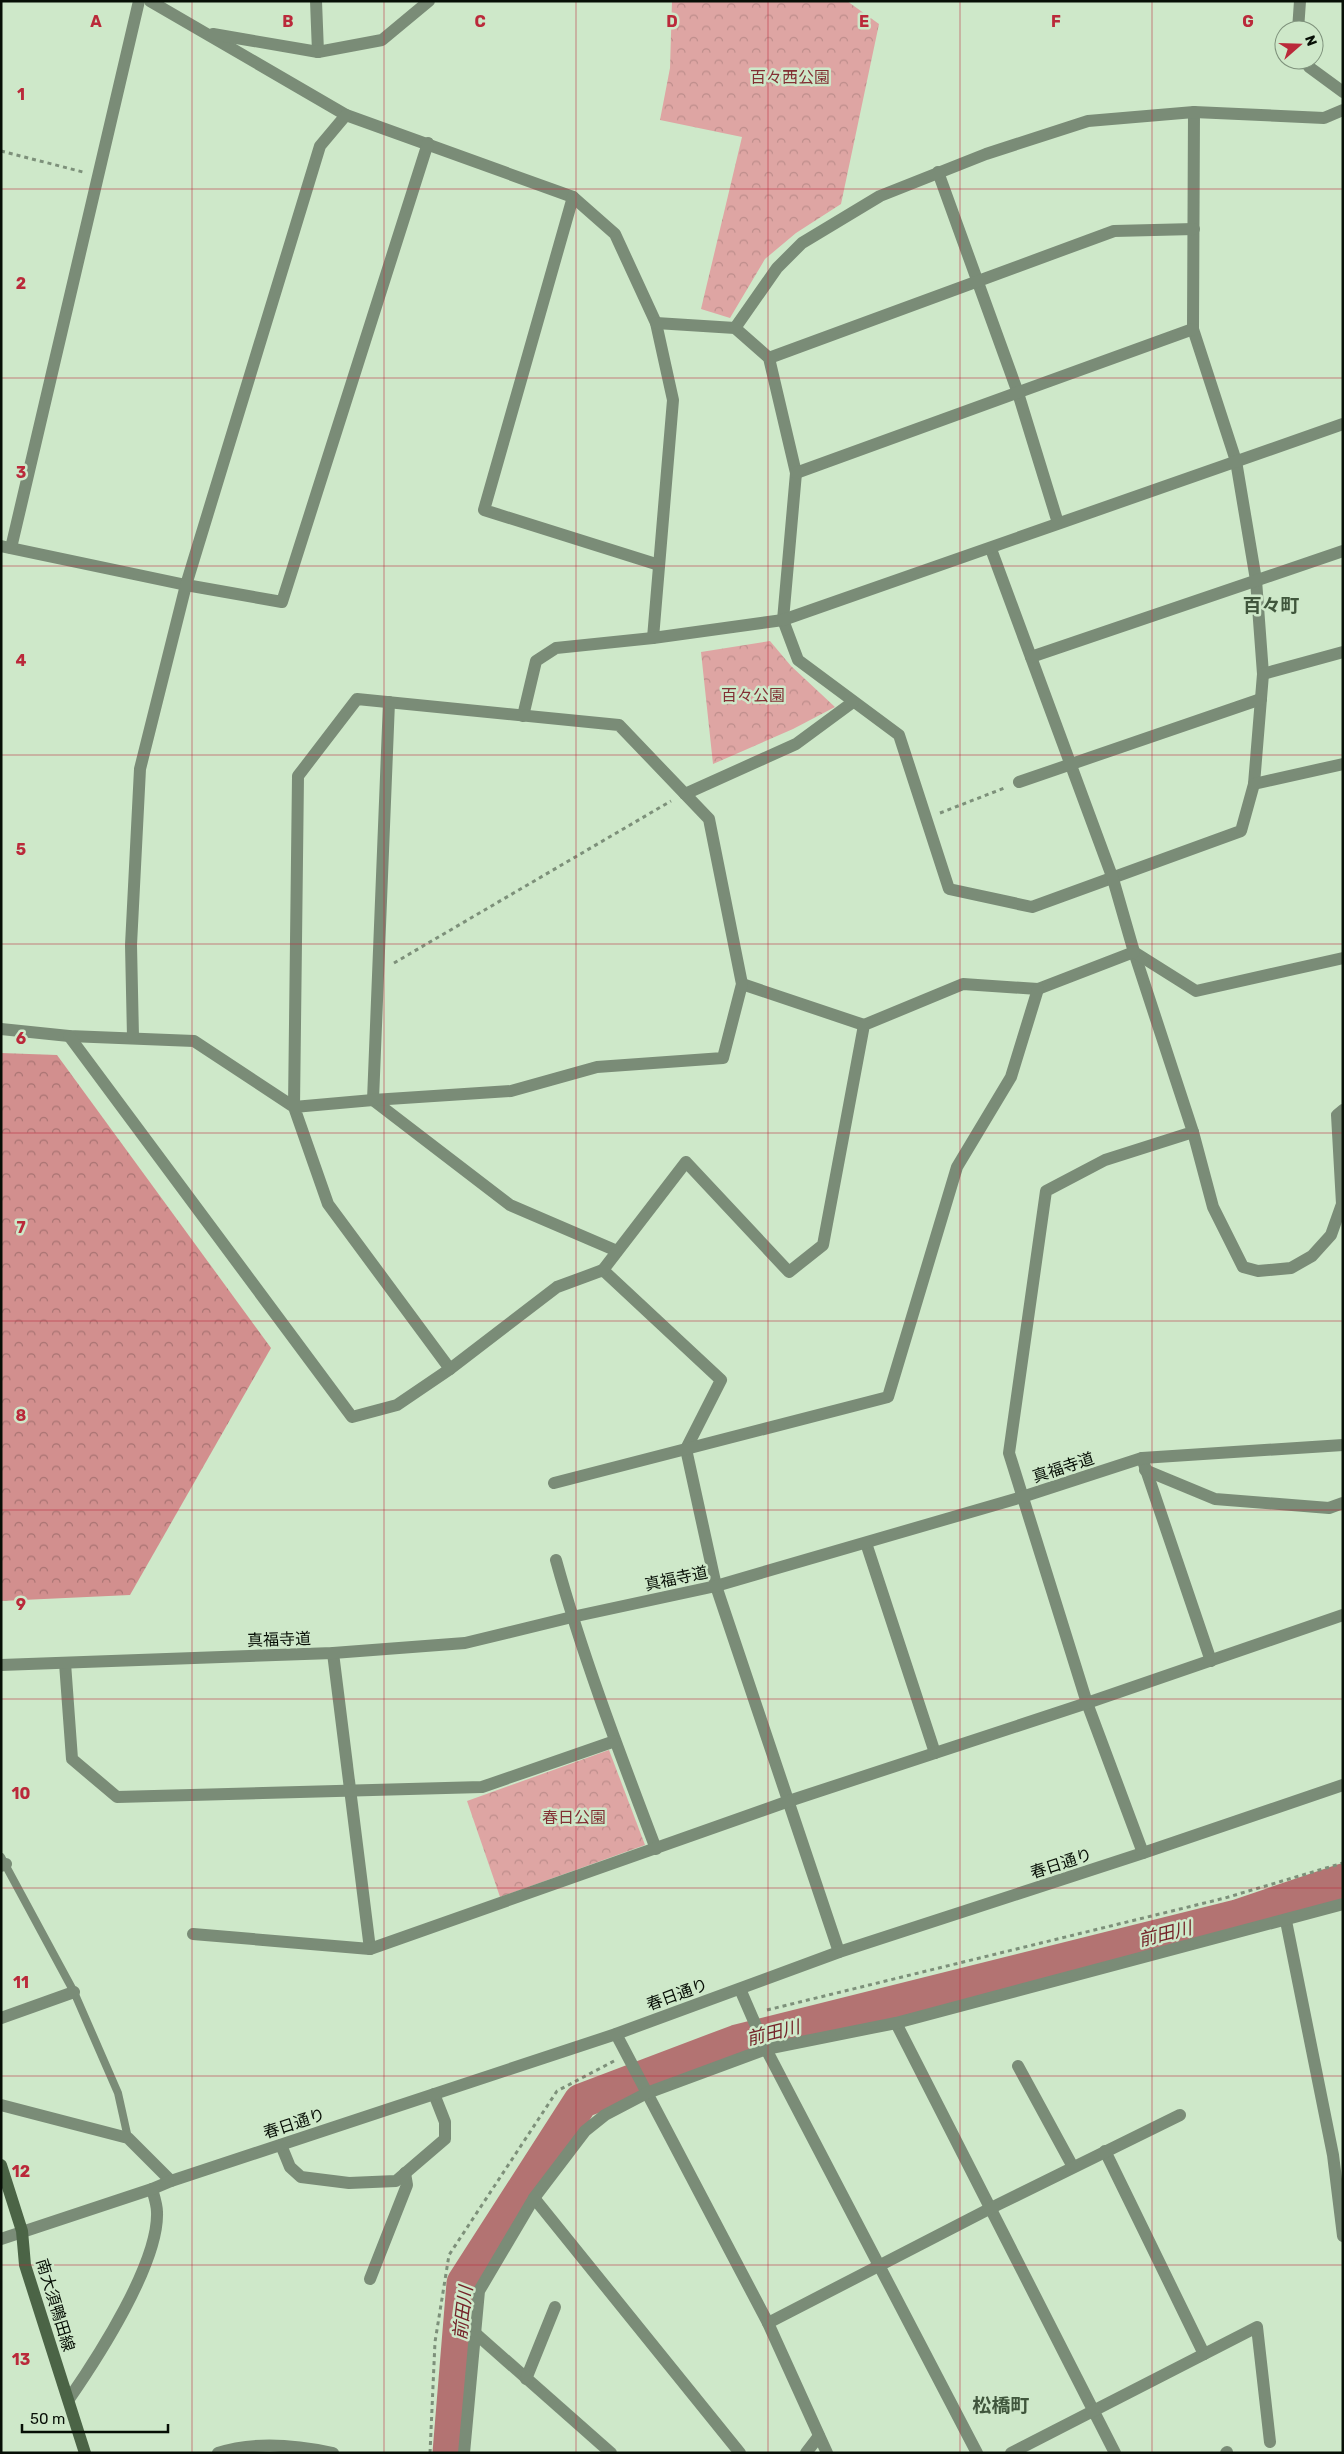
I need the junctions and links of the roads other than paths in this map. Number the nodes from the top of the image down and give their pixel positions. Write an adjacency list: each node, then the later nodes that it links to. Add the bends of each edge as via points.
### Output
1 (139, 1): 28 (street)
2 (150, 1): 7 (street)
3 (316, 1): 8 (street)
4 (429, 1): 8 (street, via 382,40)
5 (1300, 1): 6 (street)
6 (1299, 20)
7 (205, 33): 8 (street); 13 (street)
8 (318, 52)
9 (1313, 70): 10 (street)
10 (1343, 92)
11 (1343, 110): 12 (street, via 1324,118)
12 (1194, 112): 15 (street, via 1088,120); 17 (street)
13 (346, 115): 14 (street); 33 (street, via 320,146)
14 (428, 143): 16 (street); 33 (street, via 282,602)
15 (938, 172): 18 (street); 20 (street, via 880,196 802,243 776,268)
16 (573, 197): 19 (street, via 615,234); 31 (street, via 484,510)
17 (1194, 229): 18 (street, via 1114,231); 21 (street)
18 (978, 281): 22 (street); 23 (street)
19 (656, 324): 20 (street); 31 (street, via 673,400)
20 (735, 328): 22 (street)
21 (1193, 329): 23 (street); 25 (street)
22 (769, 358): 26 (street)
23 (1018, 393): 26 (street); 27 (street)
24 (1343, 424): 25 (street)
25 (1236, 461): 27 (street); 32 (street)
26 (796, 473): 34 (street)
27 (1058, 523): 29 (street)
28 (6, 547): 33 (street)
29 (991, 549): 34 (street); 37 (street)
30 (1343, 551): 32 (street)
31 (659, 564): 35 (street)
32 (1256, 580): 37 (street); 38 (street)
33 (186, 585): 56 (street, via 140,769 131,945)
34 (783, 620): 35 (street); 41 (street, via 798,660)
35 (652, 638): 42 (street, via 556,648 536,661)
36 (1343, 652): 38 (street)
37 (1031, 657): 43 (street)
38 (1263, 674): 39 (street)
39 (1261, 699): 43 (street); 46 (street)
40 (389, 702): 42 (street); 57 (street); 58 (street, via 357,699 298,776)
41 (853, 702): 47 (street, via 796,744); 48 (street, via 899,735 950,889 1032,907)
42 (523, 716): 47 (street, via 619,726)
43 (1070, 763): 45 (street); 48 (street)
44 (1343, 764): 46 (street)
45 (1019, 782)
46 (1254, 784): 48 (street, via 1240,831)
47 (685, 794): 51 (street, via 710,819)
48 (1113, 879): 49 (street)
49 (1134, 952): 50 (street, via 1196,991); 52 (street); 60 (street)
50 (1343, 958)
51 (742, 984): 53 (street); 57 (street, via 724,1058 597,1067 511,1091)
52 (1038, 989): 53 (street, via 963,984); 65 (street, via 1011,1077 957,1166 888,1397)
53 (864, 1025): 61 (street, via 823,1245 789,1272 686,1162)
54 (1, 1029): 55 (street)
55 (69, 1036): 56 (street); 63 (street, via 352,1417 396,1405)
56 (133, 1037): 58 (street, via 194,1041)
57 (373, 1100): 58 (street); 61 (street, via 510,1205)
58 (294, 1107): 63 (street, via 328,1204)
59 (1343, 1110): 60 (street, via 1337,1116 1342,1204 1331,1235 1312,1256 1291,1268 1258,1271 1243,1267 1213,1207)
60 (1193, 1132): 68 (street, via 1105,1160 1046,1191 1009,1453)
61 (617, 1252): 62 (street)
62 (603, 1270): 63 (street, via 557,1287); 65 (street, via 722,1380)
63 (450, 1369)
64 (1343, 1446): 66 (street, 真福寺道)
65 (686, 1449): 67 (street); 72 (street)
66 (1144, 1464): 68 (street, 真福寺道); 69 (street, via 1214,1500 1329,1508); 76 (street)
67 (554, 1482)
68 (1022, 1497): 70 (street, 真福寺道); 79 (street)
69 (1343, 1503)
70 (866, 1543): 72 (street, 真福寺道); 81 (street)
71 (556, 1560): 74 (street)
72 (716, 1586): 74 (street, 真福寺道); 84 (street)
73 (1343, 1614): 76 (street)
74 (572, 1617): 75 (street, 真福寺道, via 465,1643); 80 (street)
75 (333, 1654): 77 (street, 真福寺道); 83 (street)
76 (1210, 1661): 79 (street)
77 (65, 1663): 78 (street, 真福寺道); 83 (street, via 72,1759 117,1797)
78 (1, 1665)
79 (1087, 1704): 81 (street); 86 (street)
80 (614, 1741): 83 (street, via 482,1787); 85 (street)
81 (935, 1754): 84 (street)
82 (1343, 1785): 86 (street, 春日通り)
83 (350, 1789): 91 (street)
84 (789, 1801): 85 (street); 92 (street)
85 (656, 1849): 91 (street)
86 (1143, 1853): 92 (street, 春日通り)
87 (3, 1862): 94 (lane)
88 (1343, 1904): 89 (street)
89 (1286, 1921): 96 (street); 107 (street)
90 (193, 1934): 91 (street)
91 (370, 1949)
92 (839, 1952): 93 (street, 春日通り)
93 (740, 1989): 97 (street, 春日通り); 98 (street)
94 (74, 1992): 95 (street); 104 (lane, via 118,2093)
95 (1, 2018)
96 (896, 2023): 98 (street); 114 (street)
97 (616, 2034): 100 (street); 101 (street, 春日通り)
98 (766, 2050): 100 (street); 118 (street)
99 (1018, 2066): 109 (street)
100 (647, 2093): 113 (street, via 605,2115 585,2131); 121 (street)
101 (434, 2094): 105 (street, 春日通り); 110 (street, via 445,2122 445,2139)
102 (1, 2105): 104 (street)
103 (1180, 2114): 106 (street)
104 (128, 2138): 111 (street)
105 (281, 2145): 110 (street, via 290,2167 301,2177 349,2183 396,2181); 111 (street, 春日通り)
106 (1105, 2151): 109 (street); 123 (street)
107 (1338, 2154): 116 (street)
108 (1, 2165): 115 (main road, 南大須鴨田線)
109 (1072, 2167): 114 (street)
110 (405, 2173): 119 (street, via 406,2185)
111 (171, 2181): 112 (street, 春日通り)
112 (152, 2189): 115 (street, 春日通り); 125 (street, via 157,2212 148,2260 95,2360)
113 (534, 2198): 122 (street, via 479,2291); 134 (street)
114 (991, 2208): 118 (street); 126 (street)
115 (22, 2232): 117 (street, 春日通り); 125 (main road, 南大須鴨田線, via 25,2264)
116 (1343, 2236)
117 (1, 2240)
118 (878, 2266): 121 (street); 137 (street)
119 (370, 2279)
120 (555, 2307): 124 (street)
121 (768, 2323): 127 (street)
122 (475, 2333): 124 (street); 132 (street)
123 (1204, 2354): 126 (street); 128 (street, via 1257,2327)
124 (526, 2379): 133 (street)
125 (69, 2399): 129 (main road, 南大須鴨田線)
126 (1094, 2410): 138 (street); 139 (street)
127 (819, 2436): 135 (street); 136 (street)
128 (1270, 2442)
129 (85, 2453)
130 (218, 2453): 131 (street, via 232,2448 298,2445)
131 (333, 2453)
132 (464, 2453)
133 (611, 2453)
134 (740, 2453)
135 (806, 2453)
136 (827, 2453)
137 (977, 2453)
138 (1011, 2453)
139 (1115, 2453)

